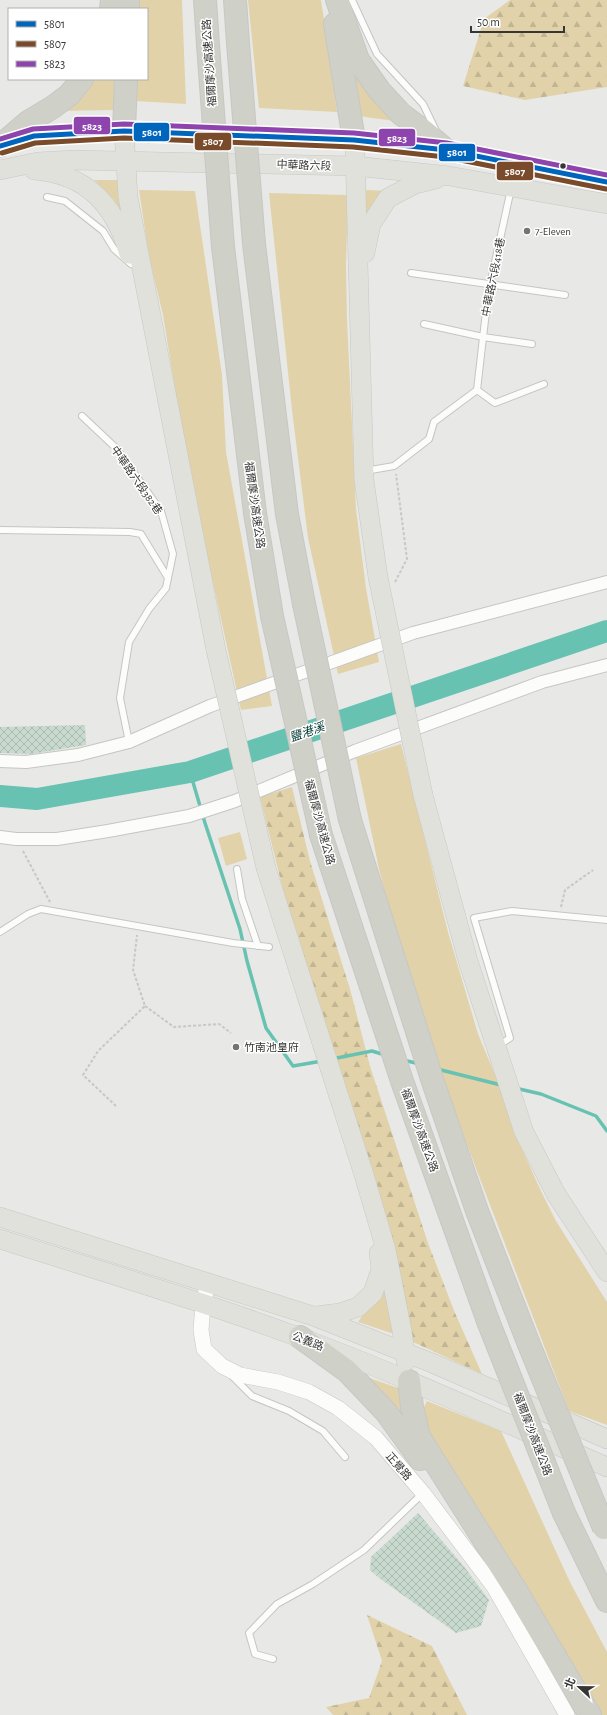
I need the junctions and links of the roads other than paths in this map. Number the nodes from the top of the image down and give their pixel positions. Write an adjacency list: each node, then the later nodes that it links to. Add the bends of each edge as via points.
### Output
1 (205, 0): 64 (highway, 福爾摩沙高速公路, bridge, via 223,247 255,512 272,616 321,835 394,1057 488,1321 564,1513)
2 (235, 0): 63 (highway, bridge, via 254,244 287,514 350,820 477,1211)
3 (332, 0): 9 (highway)
4 (337, 0): 11 (highway, via 358,60 379,90 401,114)
5 (352, 0): 11 (lane, via 376,54 423,104)
6 (81, 80): 10 (highway, via 69,95 28,122)
7 (126, 80): 8 (highway)
8 (124, 131): 9 (main road); 10 (main road, via 34,136); 12 (main road)
9 (354, 140): 11 (main road); 14 (main road)
10 (0, 146)
11 (446, 150): 13 (main road)
12 (125, 161): 14 (main road, 中華路六段); 15 (main road, 中華路六段, via 38,162); 25 (main road, via 128,197)
13 (516, 165): 17 (main road); 18 (lane, 中華路六段418巷)
14 (355, 166): 16 (main road, 中華路六段); 27 (main road)
15 (3, 169): 21 (main road, via 52,172 77,181 92,191 104,202 115,218 125,239)
16 (449, 176): 18 (main road, 中華路六段); 27 (main road, via 415,184 388,198 371,224 364,256)
17 (607, 182)
18 (512, 188): 20 (main road, 中華路六段); 23 (lane, 中華路六段418巷)
19 (47, 197): 21 (lane, via 65,201 103,231 114,249)
20 (607, 204)
21 (131, 264): 25 (main road)
22 (410, 273): 23 (lane)
23 (490, 284): 24 (lane); 28 (lane, 中華路六段418巷)
24 (565, 295)
25 (150, 316): 47 (main road, bridge, via 216,650 266,868)
26 (424, 324): 28 (lane)
27 (359, 332): 33 (main road)
28 (483, 337): 29 (lane); 31 (lane, 中華路六段418巷)
29 (532, 344)
30 (544, 384): 31 (lane, via 495,403)
31 (476, 390): 33 (lane, via 434,422 429,439 394,466)
32 (82, 416): 35 (lane, 中華路六段382巷, via 117,449 161,511 173,554)
33 (364, 472): 46 (main road, bridge, via 378,577 423,795 468,961)
34 (0, 530): 35 (lane, via 141,534)
35 (168, 578): 38 (lane, 中華路六段382巷, via 166,588 149,609 129,642 120,698)
36 (607, 582): 38 (street, via 413,633 210,706)
37 (607, 665): 40 (street, via 542,682 355,751 235,801 188,816 57,839)
38 (128, 742): 39 (street, via 78,755 26,762)
39 (0, 761)
40 (0, 837)
41 (236, 869): 44 (lane, via 242,899)
42 (607, 920): 46 (lane, via 512,911 474,918 510,1038)
43 (0, 932): 44 (lane, via 41,909)
44 (258, 946): 45 (lane)
45 (269, 947)
46 (496, 1047): 50 (main road, via 524,1132 556,1194)
47 (364, 1175): 53 (main road, via 378,1241 381,1269 373,1293 358,1307 340,1313); 55 (main road, via 386,1250)
48 (0, 1217): 51 (main road)
49 (0, 1239): 52 (main road, 公義路)
50 (607, 1272)
51 (208, 1283): 52 (street, 正覺路); 53 (main road)
52 (203, 1304): 54 (main road, 公義路); 56 (street, 正覺路, via 201,1330 204,1349)
53 (313, 1316): 55 (main road)
54 (300, 1338): 57 (main road, 公義路); 62 (highway, via 346,1371 386,1412)
55 (404, 1352): 57 (main road); 58 (main road)
56 (222, 1366): 59 (lane, via 252,1396 289,1411 323,1430); 61 (street, 正覺路, via 240,1375 278,1382 309,1392 338,1408 376,1438)
57 (409, 1381): 60 (main road, 公義路); 62 (highway, via 419,1437)
58 (607, 1439)
59 (345, 1457)
60 (607, 1467)
61 (423, 1493): 65 (lane, via 364,1550 277,1604 249,1633 255,1654); 66 (street, 正覺路, via 494,1587)
62 (473, 1524): 67 (highway, via 517,1592)
63 (606, 1531)
64 (607, 1602)
65 (273, 1659)
66 (567, 1715)
67 (590, 1715)

